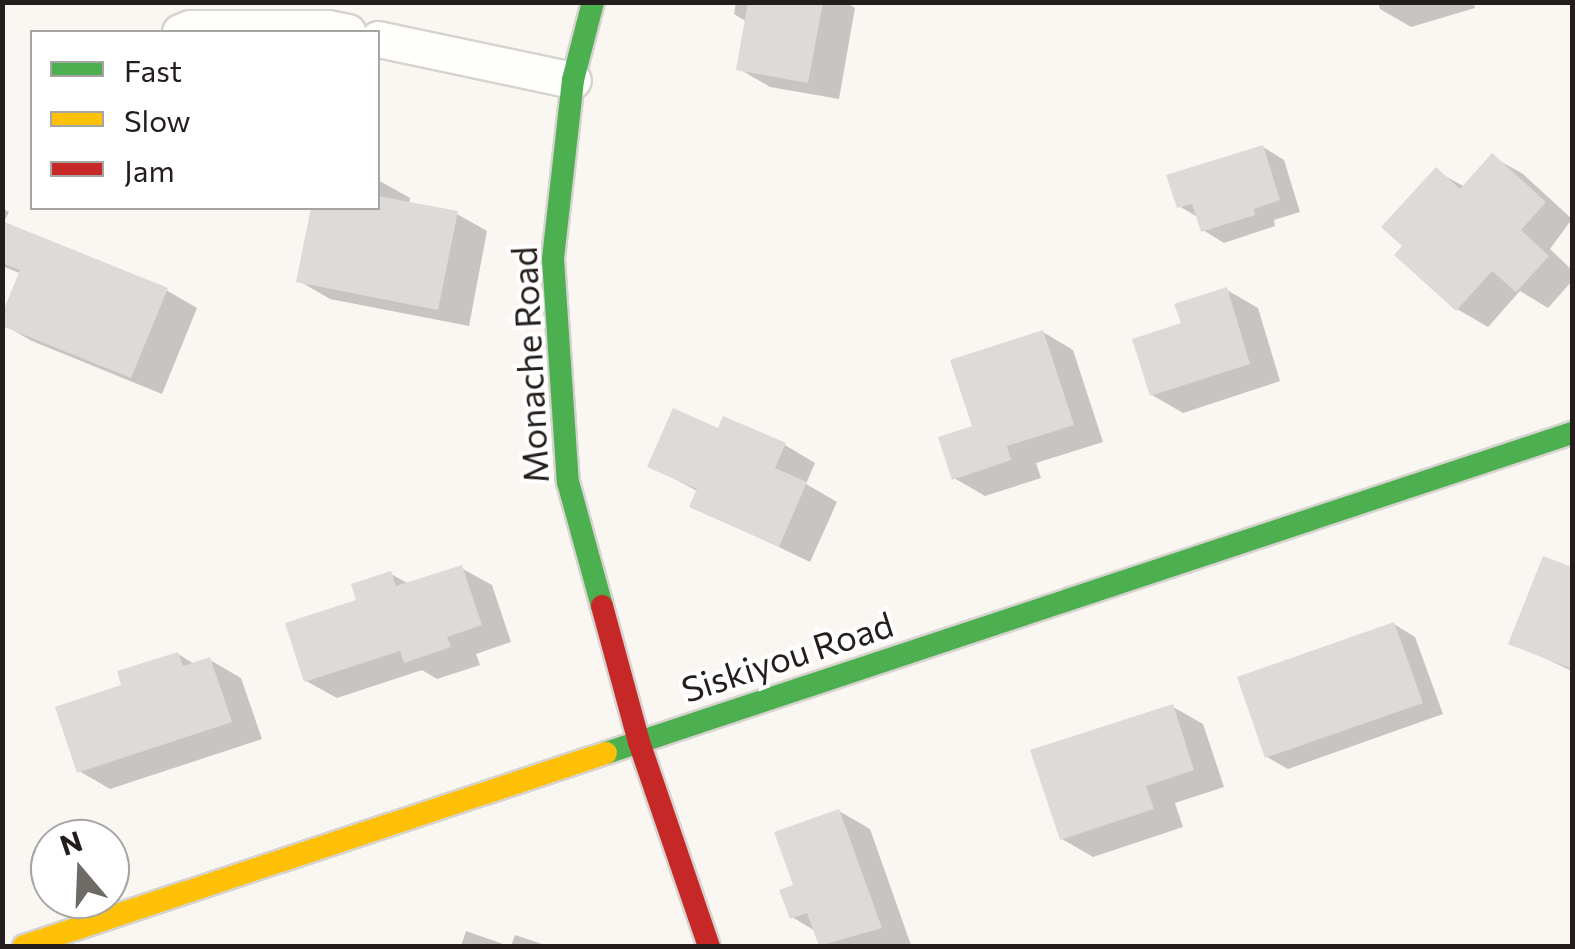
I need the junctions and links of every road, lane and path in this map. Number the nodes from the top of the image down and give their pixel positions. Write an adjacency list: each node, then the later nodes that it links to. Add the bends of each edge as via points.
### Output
1 (593, 2): 5 (street, Monache Road)
2 (185, 30): 3 (street)
3 (298, 30)
4 (380, 39): 5 (street)
5 (573, 80): 7 (street, Monache Road, via 553,259 568,482)
6 (1572, 433): 7 (street, Siskiyou Road)
7 (639, 742): 8 (street, Siskiyou Road); 9 (street, Monache Road)
8 (24, 946)
9 (709, 946)

